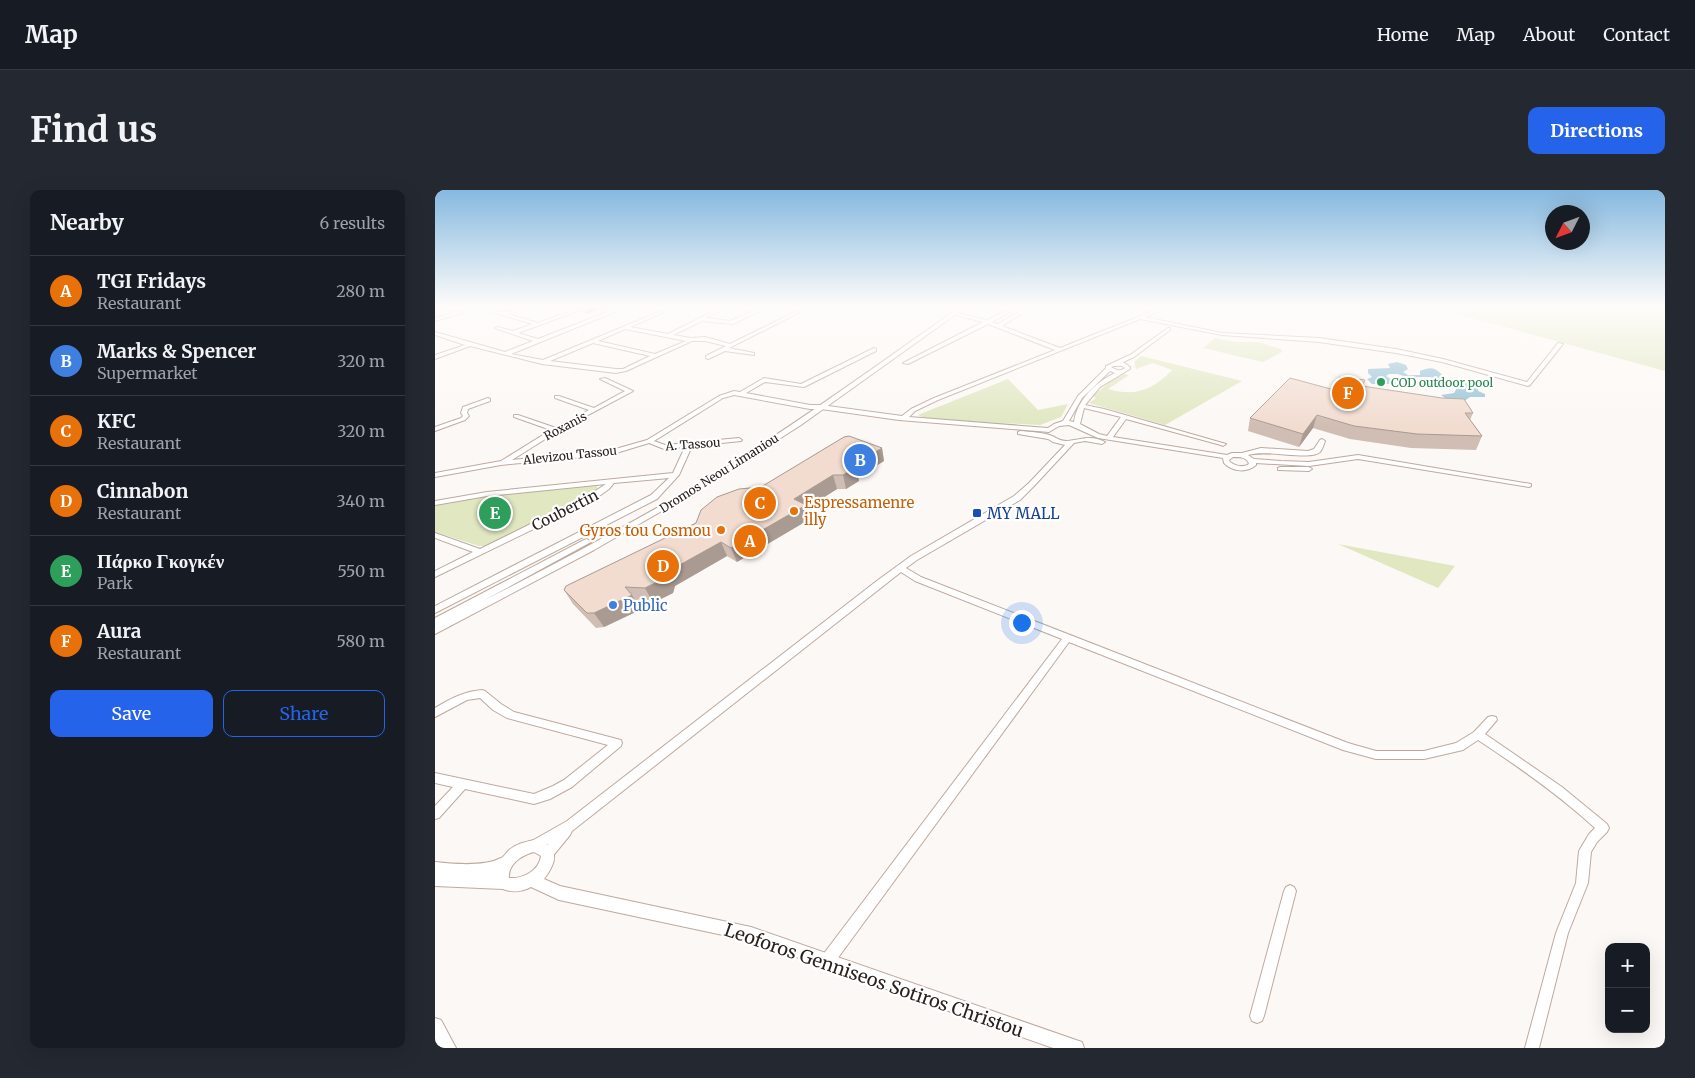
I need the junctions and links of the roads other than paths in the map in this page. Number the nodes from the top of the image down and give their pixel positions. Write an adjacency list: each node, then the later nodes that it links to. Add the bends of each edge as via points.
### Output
1 (463, 347): 23 (street)
2 (477, 347): 19 (street)
3 (523, 347): 19 (street)
4 (578, 347): 25 (street)
5 (618, 347): 21 (street)
6 (675, 347): 21 (street)
7 (729, 347): 16 (street)
8 (902, 347): 36 (main road, Dromos Neou Limaniou)
9 (902, 347): 36 (main road, Dromos Neou Limaniou)
10 (936, 347): 26 (street)
11 (1053, 347): 18 (street)
12 (1068, 347): 18 (street)
13 (1144, 347): 22 (street)
14 (1370, 347): 15 (street, via 1445,359 1528,384)
15 (1558, 347)
16 (725, 349): 20 (street); 24 (street)
17 (874, 350): 32 (street, via 802,386 764,380)
18 (1061, 350): 40 (street, via 936,398)
19 (505, 354): 25 (street)
20 (752, 354)
21 (655, 356): 25 (street, via 621,371)
22 (1132, 356): 27 (street); 28 (street)
23 (435, 357)
24 (708, 357)
25 (541, 362)
26 (906, 362)
27 (1118, 363): 28 (street); 29 (street, via 1109,365)
28 (1127, 365): 30 (street, via 1128,369)
29 (1109, 369): 30 (street); 41 (street, via 1080,397)
30 (1121, 372): 35 (street, via 1097,387)
31 (603, 379): 37 (street, Roxanis, via 630,391)
32 (741, 394): 36 (street, Alevizou Tassou); 51 (street, Alevizou Tassou, via 721,397)
33 (557, 397): 37 (street)
34 (488, 400): 43 (street, via 465,408 463,419)
35 (1082, 406): 39 (street); 42 (street)
36 (816, 408): 40 (street); 48 (street, via 919,425 993,430); 70 (main road, Dromos Neou Limaniou, via 639,514); 71 (main road, Dromos Neou Limaniou, via 677,500)
37 (595, 410): 44 (street, Roxanis)
38 (516, 416): 44 (street)
39 (1124, 417): 47 (street); 53 (street)
40 (904, 418): 45 (street)
41 (1065, 423): 42 (street); 45 (street)
42 (1077, 424): 46 (street, via 1087,429)
43 (435, 429)
44 (556, 430): 58 (street, Roxanis)
45 (1049, 430): 48 (street)
46 (1087, 436): 47 (street); 52 (street); 57 (street)
47 (1109, 438): 57 (street)
48 (1052, 439): 52 (street); 55 (street)
49 (739, 440): 54 (street, A. Tassou)
50 (1322, 440): 56 (street, via 1317,451 1306,454 1261,450)
51 (649, 441): 54 (street, A. Tassou, via 664,447); 58 (street, Alevizou Tassou, via 613,452)
52 (1071, 443): 55 (street)
53 (1223, 444)
54 (689, 446): 61 (street)
55 (1057, 454): 67 (street, via 1037,481 1017,498)
56 (1243, 455): 57 (street); 59 (street)
57 (1227, 460): 59 (street, via 1241,469)
58 (501, 463): 60 (street, Alevizou Tassou)
59 (1252, 464): 63 (street, via 1292,470 1335,466 1356,460 1356,457)
60 (435, 475)
61 (676, 475): 62 (street); 69 (street, via 654,497)
62 (612, 481): 64 (street, via 487,494); 66 (street, Coubertin, via 592,497)
63 (1529, 485)
64 (435, 504)
65 (435, 535): 66 (street)
66 (481, 552): 68 (street, Coubertin)
67 (901, 568): 72 (street, via 918,579); 79 (street)
68 (435, 574)
69 (435, 610)
70 (435, 622)
71 (435, 630)
72 (1067, 638): 75 (street, via 1347,747 1376,755 1424,755 1459,747); 90 (street)
73 (435, 713): 77 (street, via 461,698 483,694 511,715 617,743 567,785 547,796 534,799)
74 (1492, 720): 75 (street)
75 (1479, 735): 95 (street, via 1580,806 1603,828 1585,851 1582,883 1562,933)
76 (435, 778): 77 (street)
77 (463, 784): 78 (street)
78 (435, 814)
79 (571, 825): 80 (street); 81 (street)
80 (535, 846): 81 (main road); 82 (main road, via 521,850)
81 (548, 853): 84 (main road)
82 (506, 863): 83 (main road, via 468,872); 87 (main road, via 501,873)
83 (435, 868)
84 (543, 870): 86 (main road); 88 (main road)
85 (435, 878): 87 (main road)
86 (531, 880): 87 (main road, via 512,886); 88 (main road, Leoforos Genniseos Sotiros Christou)
87 (503, 882)
88 (553, 890): 90 (main road, Leoforos Genniseos Sotiros Christou, via 751,934)
89 (1290, 891): 91 (street)
90 (827, 961): 94 (main road, Leoforos Genniseos Sotiros Christou)
91 (1257, 1016)
92 (435, 1026): 93 (main road)
93 (448, 1048)
94 (1076, 1048)
95 (1532, 1048)

